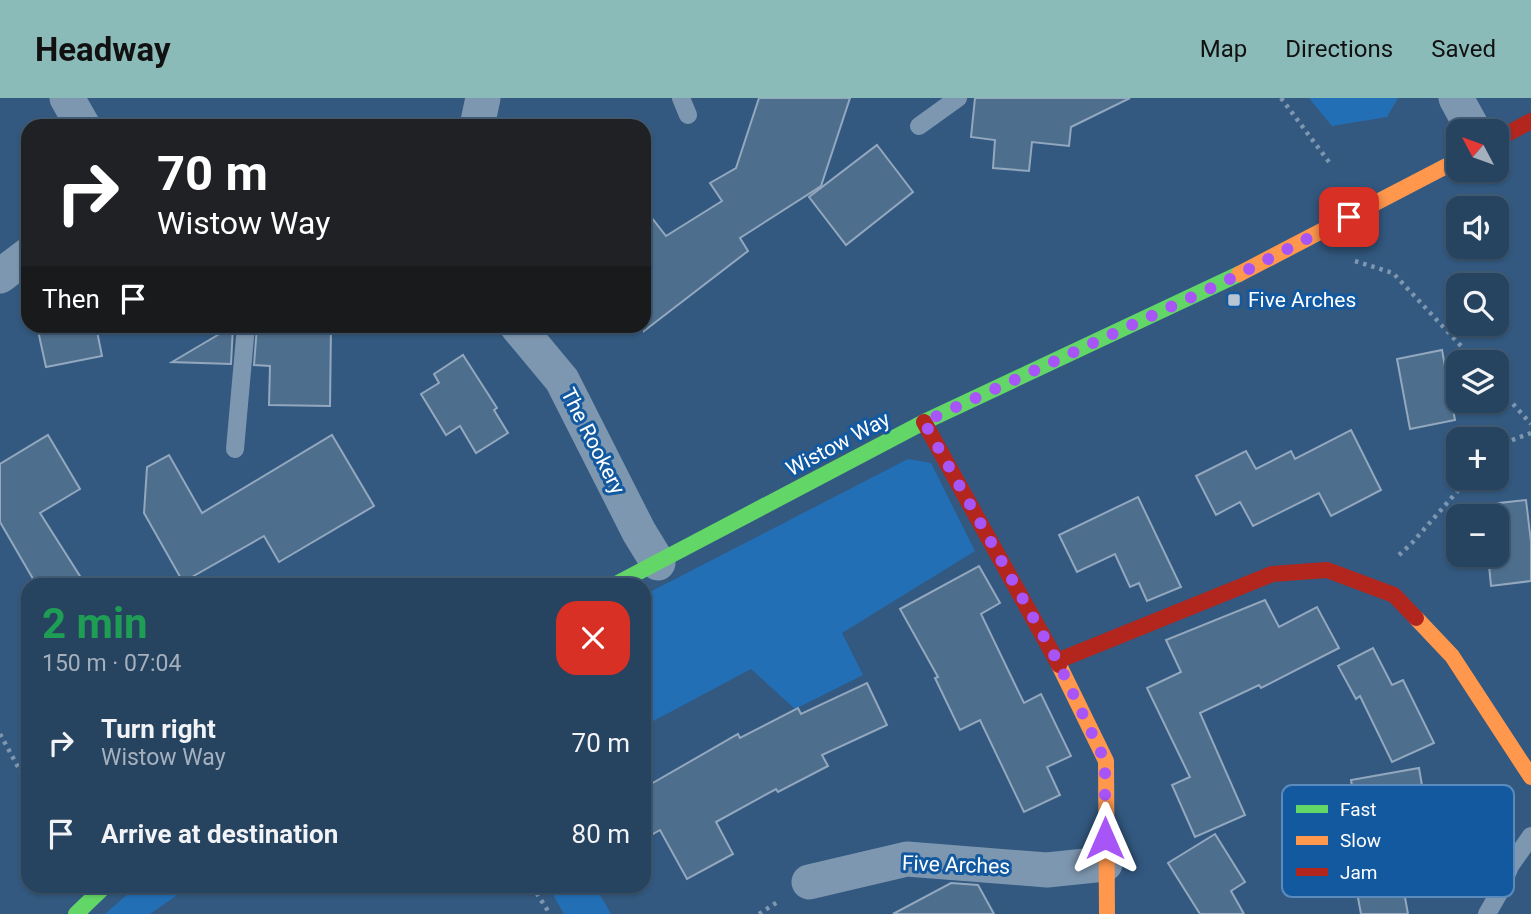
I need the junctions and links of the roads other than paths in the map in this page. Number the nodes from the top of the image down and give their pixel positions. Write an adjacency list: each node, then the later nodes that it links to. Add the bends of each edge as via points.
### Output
1 (67, 98): 7 (street)
2 (483, 98): 8 (street)
3 (681, 98): 6 (lane)
4 (958, 98): 11 (lane)
5 (1456, 98): 9 (street)
6 (688, 115)
7 (79, 119)
8 (478, 119)
9 (1467, 119)
10 (1531, 121): 12 (street)
11 (919, 126)
12 (1509, 133)
13 (1446, 166): 18 (street, Wistow Way, via 1224,282)
14 (21, 260): 15 (street)
15 (0, 276)
16 (245, 333): 19 (lane)
17 (523, 333): 20 (street, The Rookery, via 562,380)
18 (924, 422): 20 (street, Wistow Way); 22 (street)
19 (234, 449)
20 (658, 563): 21 (street, Wistow Way)
21 (628, 578)
22 (1058, 662): 23 (street, via 1272,574 1327,570 1394,595 1452,656); 26 (street, via 1105,761)
23 (1531, 777)
24 (1531, 836): 25 (lane)
25 (1514, 860)
26 (1105, 864): 27 (street, Five Arches, via 1048,870 907,859); 31 (street)
27 (809, 882)
28 (98, 893): 30 (street)
29 (1497, 897): 32 (lane)
30 (76, 914)
31 (1107, 914)
32 (1487, 914)

